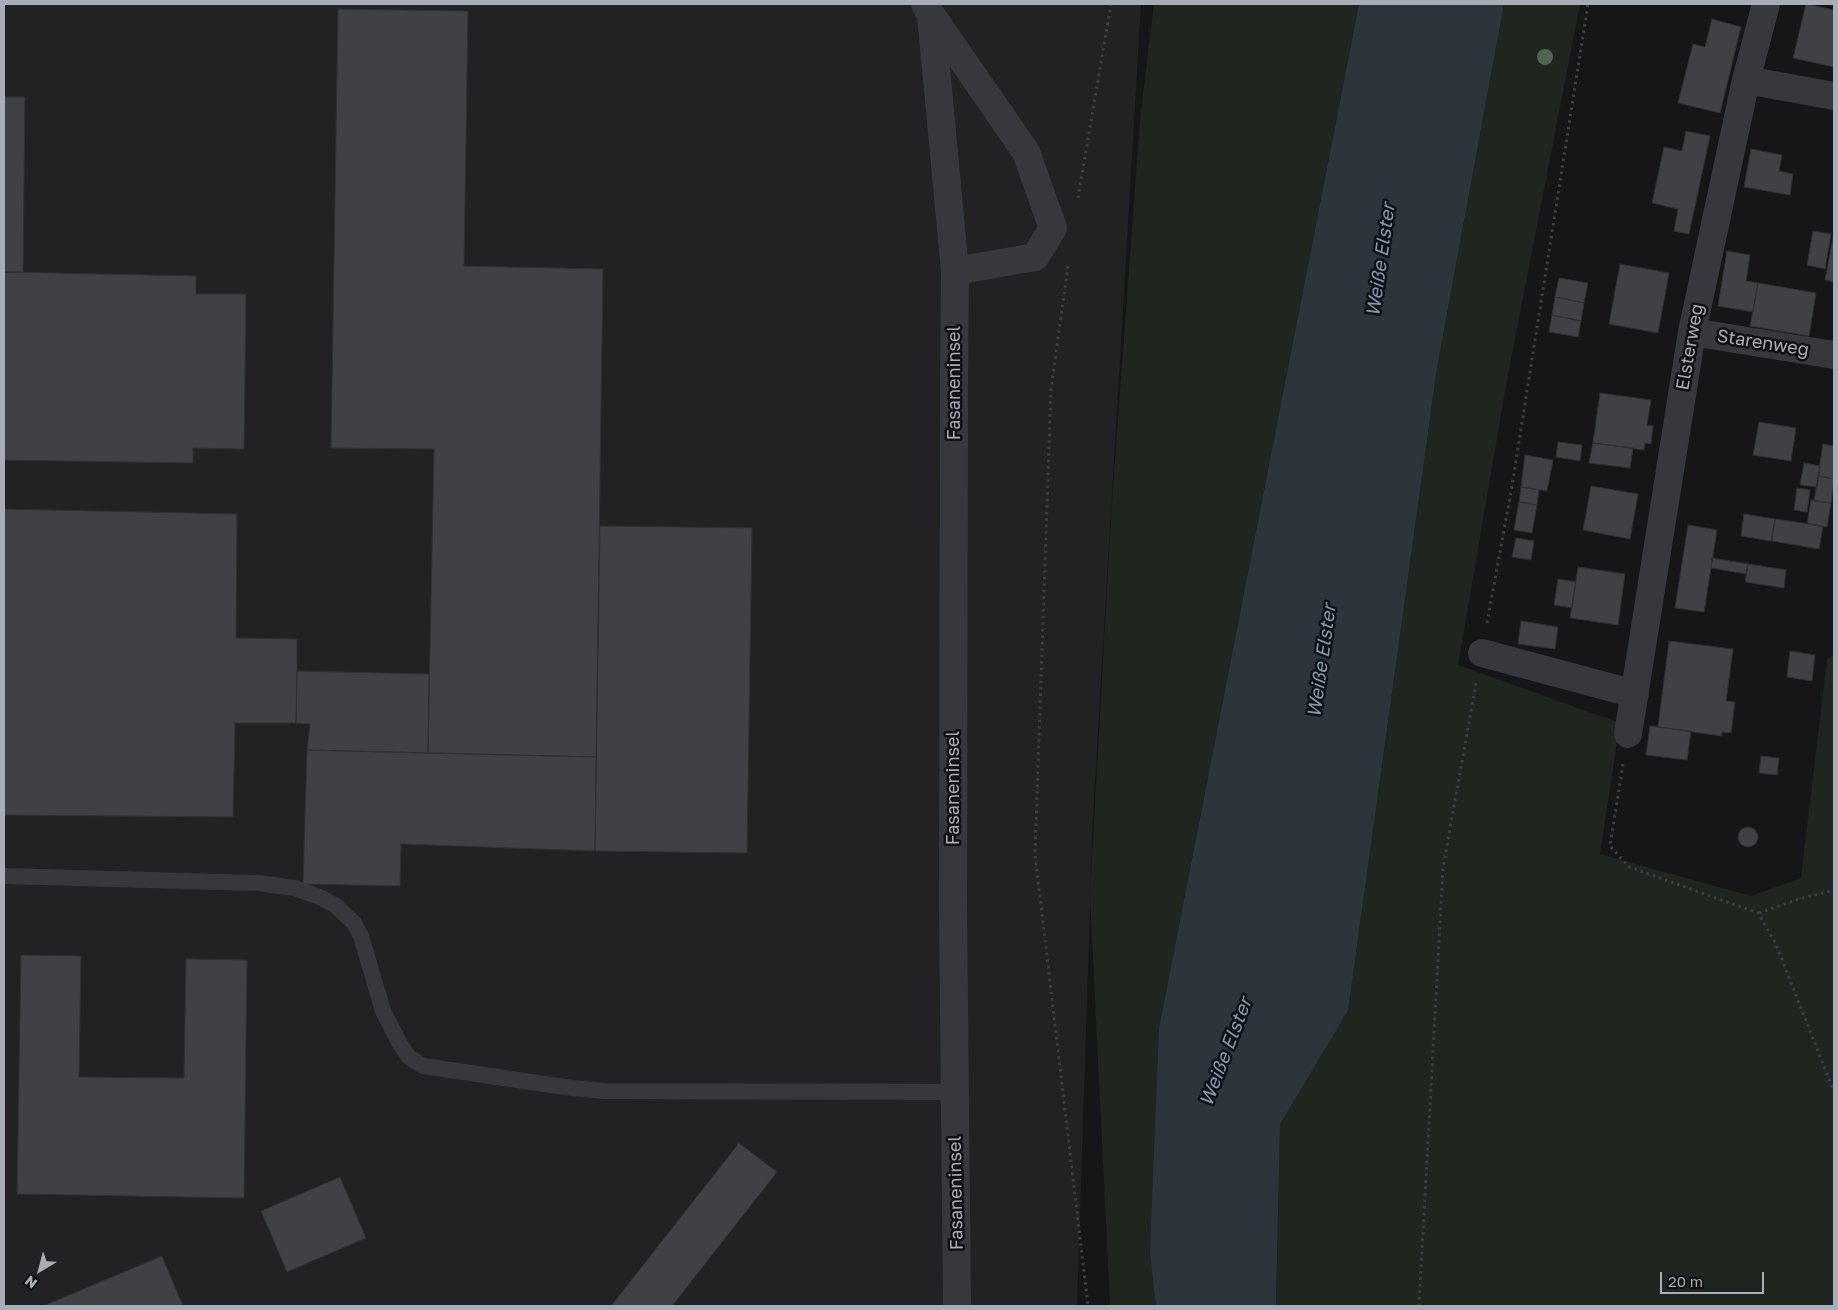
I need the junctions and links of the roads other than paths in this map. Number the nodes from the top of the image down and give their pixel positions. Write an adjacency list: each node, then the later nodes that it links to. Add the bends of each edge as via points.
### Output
1 (1766, 4): 3 (street, Elsterweg)
2 (928, 9): 5 (street, Fasaneninsel); 5 (street, Fasaneninsel, via 1026,152 1053,228 1036,257)
3 (1746, 80): 4 (street); 6 (street, Elsterweg)
4 (1834, 96)
5 (955, 271): 12 (street, Fasaneninsel)
6 (1692, 332): 7 (street, Starenweg); 9 (street, Elsterweg)
7 (1834, 355)
8 (1482, 653): 9 (street)
9 (1635, 694): 10 (street, Elsterweg)
10 (1628, 734)
11 (4, 876): 12 (lane, via 259,883 295,888 322,898 354,923 361,936 383,1011 400,1044 423,1066 604,1091)
12 (955, 1092): 13 (street, Fasaneninsel)
13 (957, 1306)

